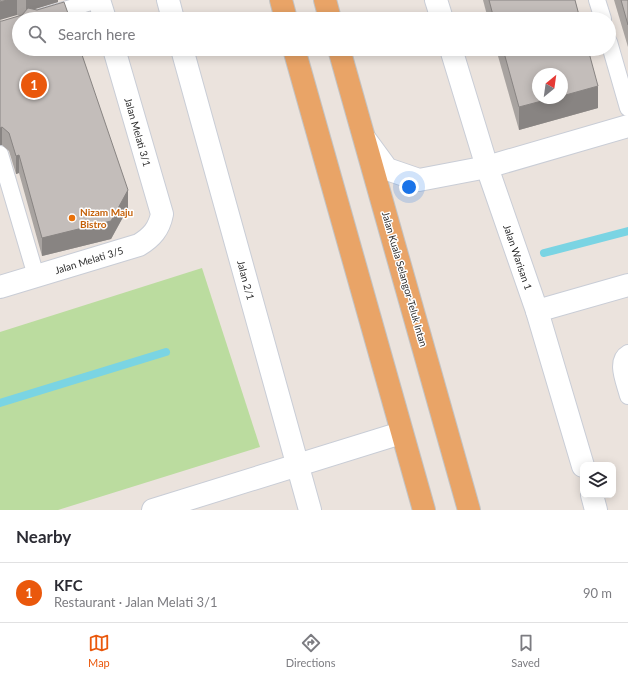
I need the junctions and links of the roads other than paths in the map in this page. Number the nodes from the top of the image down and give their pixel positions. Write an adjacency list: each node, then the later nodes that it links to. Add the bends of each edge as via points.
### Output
1 (98, 0): 7 (lane); 8 (street)
2 (168, 0): 9 (street)
3 (281, 0): 10 (highway)
4 (325, 0): 11 (highway)
5 (436, 0): 12 (street)
6 (597, 0): 13 (lane)
7 (58, 12)
8 (102, 12)
9 (171, 12)
10 (284, 12)
11 (328, 12)
12 (440, 12)
13 (600, 12)
14 (116, 56): 25 (street, Jalan Melati 3/1)
15 (184, 56): 34 (street, Jalan 2/1)
16 (296, 56): 32 (highway)
17 (341, 56): 22 (highway, Jalan Kuala Selangor-Teluk Intan)
18 (453, 56): 24 (street, Jalan Warisan 1)
19 (613, 56): 20 (lane)
20 (628, 108)
21 (628, 126): 24 (street)
22 (365, 139): 24 (street, via 387,169 418,180); 39 (highway, Jalan Kuala Selangor-Teluk Intan)
23 (0, 154): 26 (lane)
24 (486, 167): 29 (street, Jalan Warisan 1)
25 (162, 214): 26 (street, Jalan Melati 3/5, via 155,232 139,245)
26 (36, 276): 28 (street, Jalan Melati 3/5)
27 (628, 285): 29 (street)
28 (0, 287)
29 (537, 311): 33 (street, Jalan Warisan 1)
30 (628, 352): 31 (lane, via 621,362)
31 (628, 396)
32 (401, 433): 34 (street); 38 (highway)
33 (582, 462)
34 (297, 465): 36 (street); 37 (street, Jalan 2/1)
35 (593, 498): 40 (street)
36 (153, 510)
37 (310, 510)
38 (424, 510)
39 (469, 510)
40 (596, 510)

